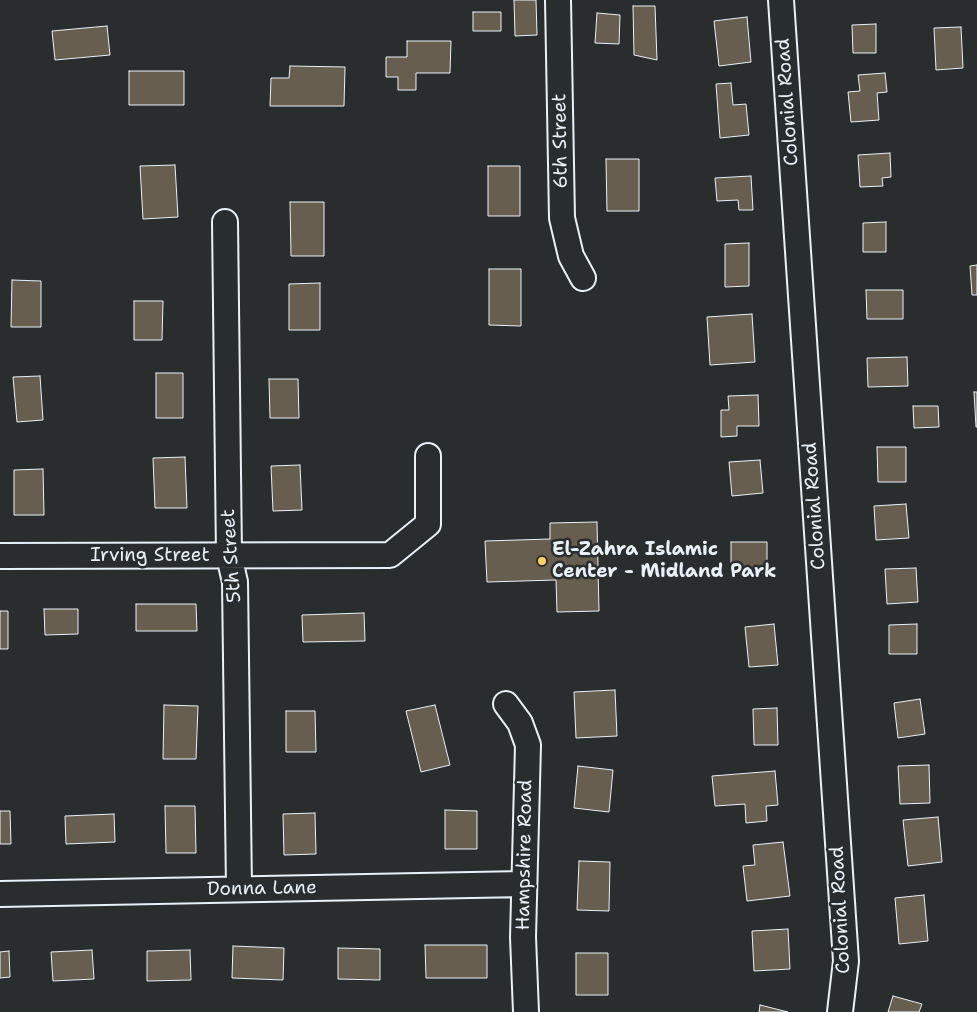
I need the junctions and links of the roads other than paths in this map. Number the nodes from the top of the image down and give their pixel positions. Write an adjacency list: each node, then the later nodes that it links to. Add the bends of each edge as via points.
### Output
1 (558, 0): 4 (street, 6th Street, via 562,218 571,256)
2 (781, 0): 13 (street, Colonial Road, via 846,961)
3 (224, 222): 7 (street, 5th Street)
4 (583, 278)
5 (428, 456): 7 (street, Irving Street, via 428,524 390,555)
6 (0, 556): 7 (street, Irving Street)
7 (229, 556): 10 (street, 5th Street, via 235,582)
8 (506, 704): 9 (street, Hampshire Road, via 520,723 528,745)
9 (524, 884): 10 (street, Donna Lane); 12 (street, Hampshire Road)
10 (239, 889): 11 (street, Donna Lane)
11 (0, 894)
12 (526, 1012)
13 (840, 1012)

